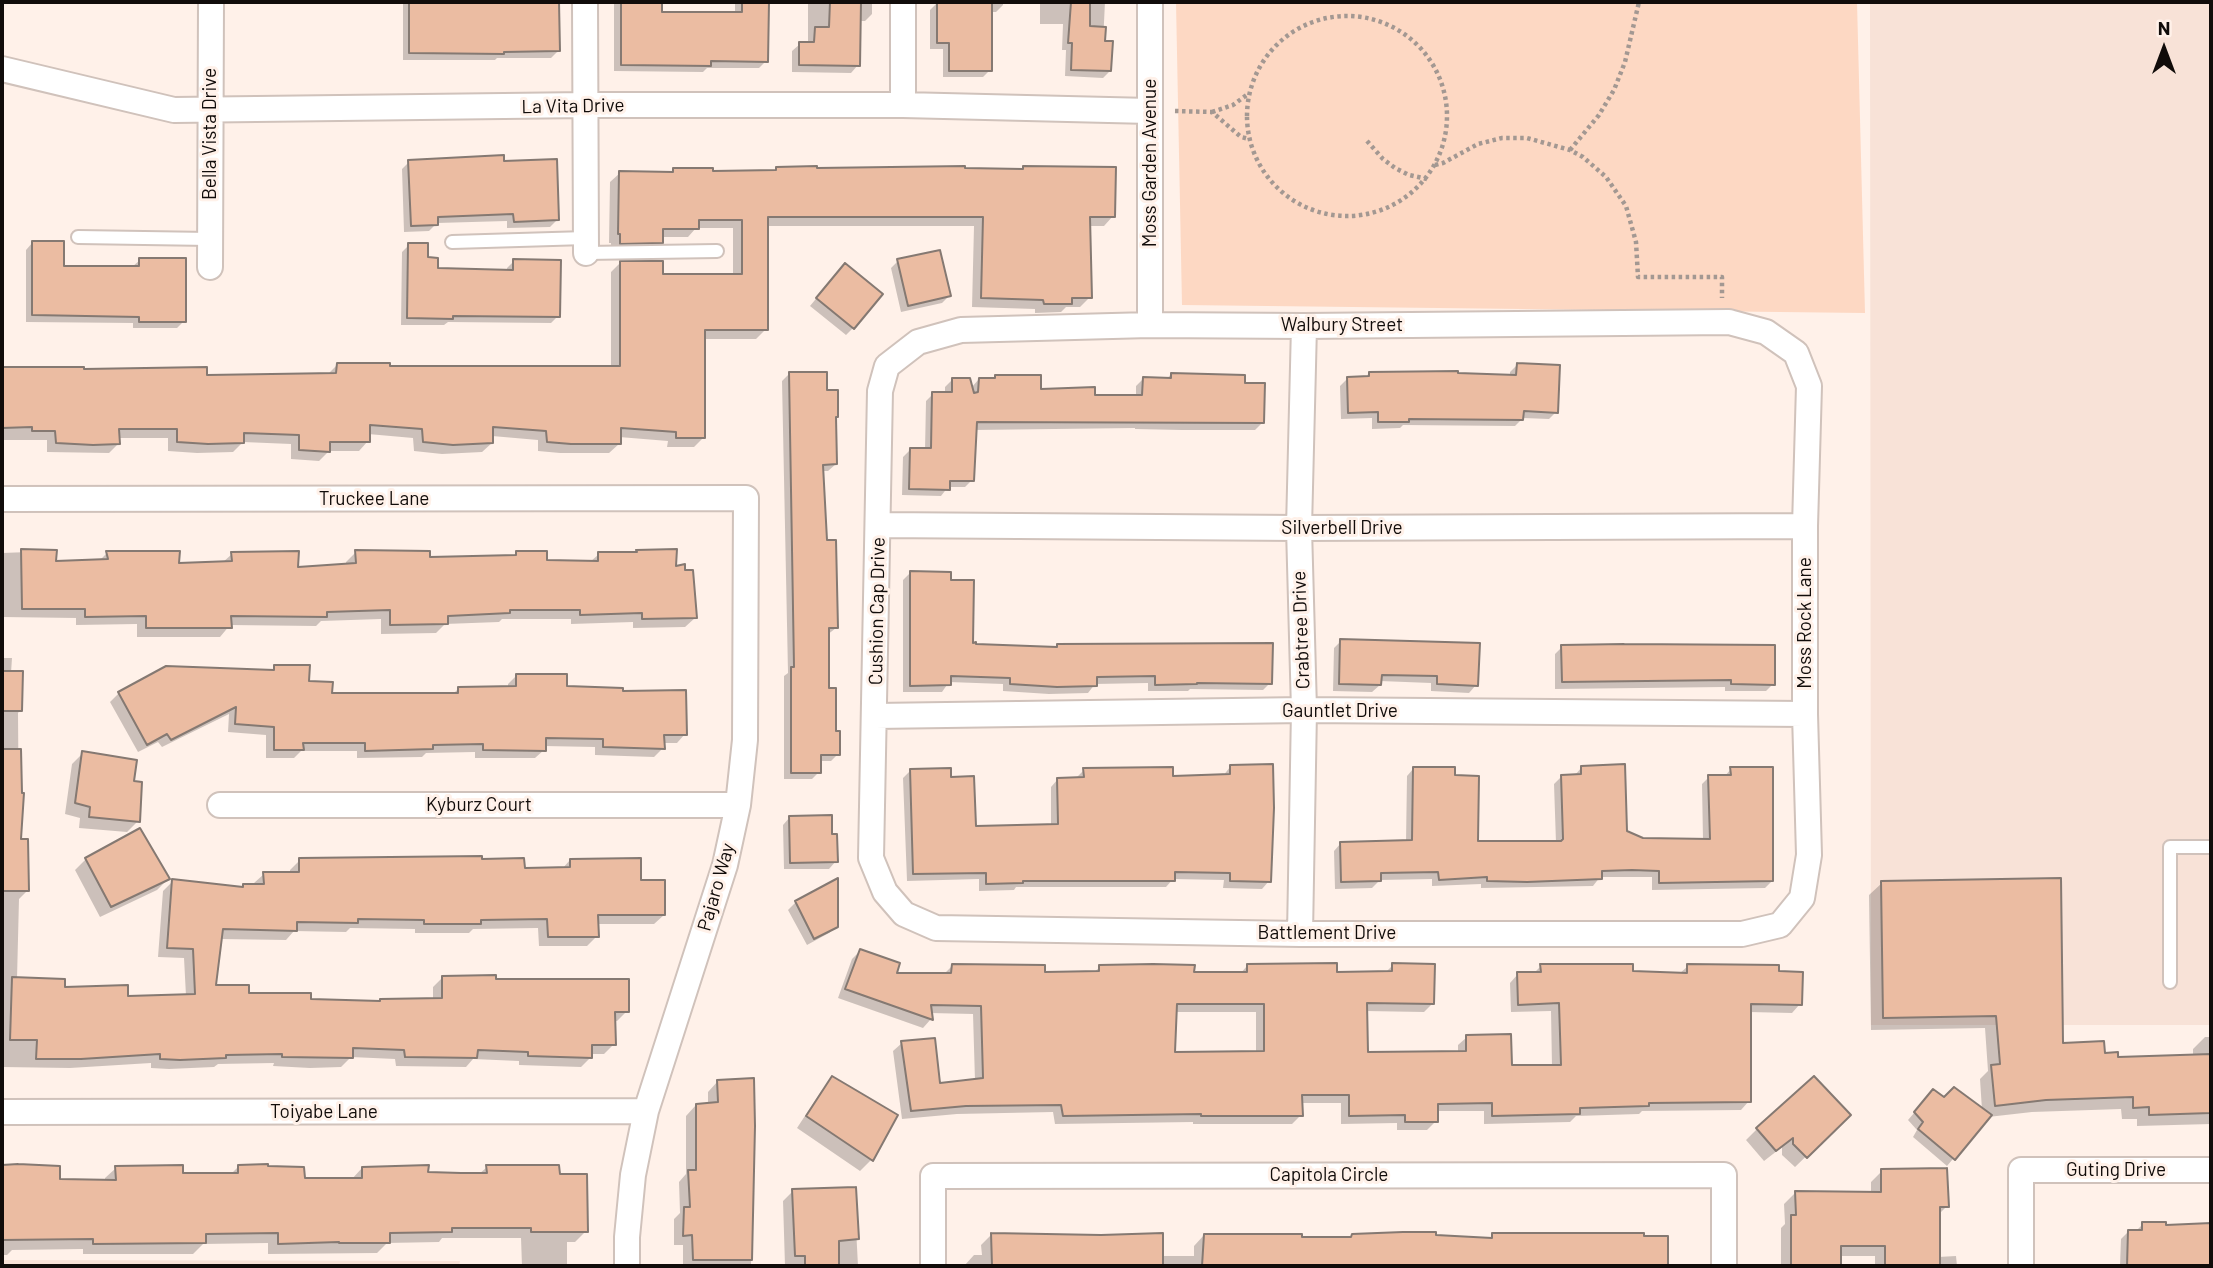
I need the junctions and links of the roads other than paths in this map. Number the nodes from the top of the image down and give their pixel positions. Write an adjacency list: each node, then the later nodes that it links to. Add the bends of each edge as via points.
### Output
1 (211, 2): 8 (street, Bella Vista Drive)
2 (585, 2): 6 (street)
3 (903, 2): 7 (street)
4 (1150, 2): 9 (street, Moss Garden Avenue)
5 (2, 69): 8 (street, La Vita Drive, via 174,110)
6 (586, 105): 7 (street, La Vita Drive); 8 (street, La Vita Drive); 13 (street)
7 (904, 105): 9 (street, La Vita Drive)
8 (210, 111): 11 (street, Bella Vista Drive)
9 (1150, 111): 16 (street, Moss Garden Avenue)
10 (78, 237): 11 (lane)
11 (210, 239): 15 (street, Bella Vista Drive)
12 (452, 242): 13 (lane)
13 (586, 246): 14 (lane)
14 (718, 251)
15 (210, 267)
16 (1150, 325): 17 (street, Walbury Street); 19 (street, Walbury Street, via 961,330)
17 (1304, 326): 18 (street, Walbury Street, via 1723,322); 24 (street, Crabtree Drive)
18 (1766, 332): 23 (street, Moss Rock Lane, via 1796,353 1809,386)
19 (918, 342): 22 (street, Cushion Cap Drive, via 887,366 880,391)
20 (746, 498): 21 (street, Truckee Lane); 29 (street, Pajaro Way, via 745,740)
21 (2, 499)
22 (878, 525): 24 (street, Silverbell Drive); 27 (street, Cushion Cap Drive)
23 (1805, 526): 24 (street, Silverbell Drive); 26 (street, Moss Rock Lane)
24 (1298, 528): 25 (street, Crabtree Drive)
25 (1304, 710): 26 (street, Gauntlet Drive); 27 (street, Gauntlet Drive); 33 (street, Crabtree Drive)
26 (1805, 714): 32 (street, Moss Rock Lane, via 1809,855 1802,898)
27 (875, 716): 31 (street, Cushion Cap Drive, via 871,858)
28 (220, 805): 29 (street, Kyburz Court)
29 (738, 805): 35 (street, Pajaro Way, via 724,865)
30 (2211, 847): 34 (lane, via 2170,847)
31 (886, 892): 33 (street, Battlement Drive, via 904,914 936,928)
32 (1780, 925): 33 (street, Battlement Drive, via 1742,934)
33 (1300, 934)
34 (2170, 982)
35 (646, 1111): 36 (street, Toiyabe Lane); 38 (street, Pajaro Way, via 633,1175)
36 (2, 1112)
37 (2211, 1170): 41 (street, Guting Drive, via 2021,1170)
38 (627, 1266)
39 (933, 1266): 40 (street, Capitola Circle, via 933,1176 1724,1175)
40 (1724, 1266)
41 (2021, 1266)

